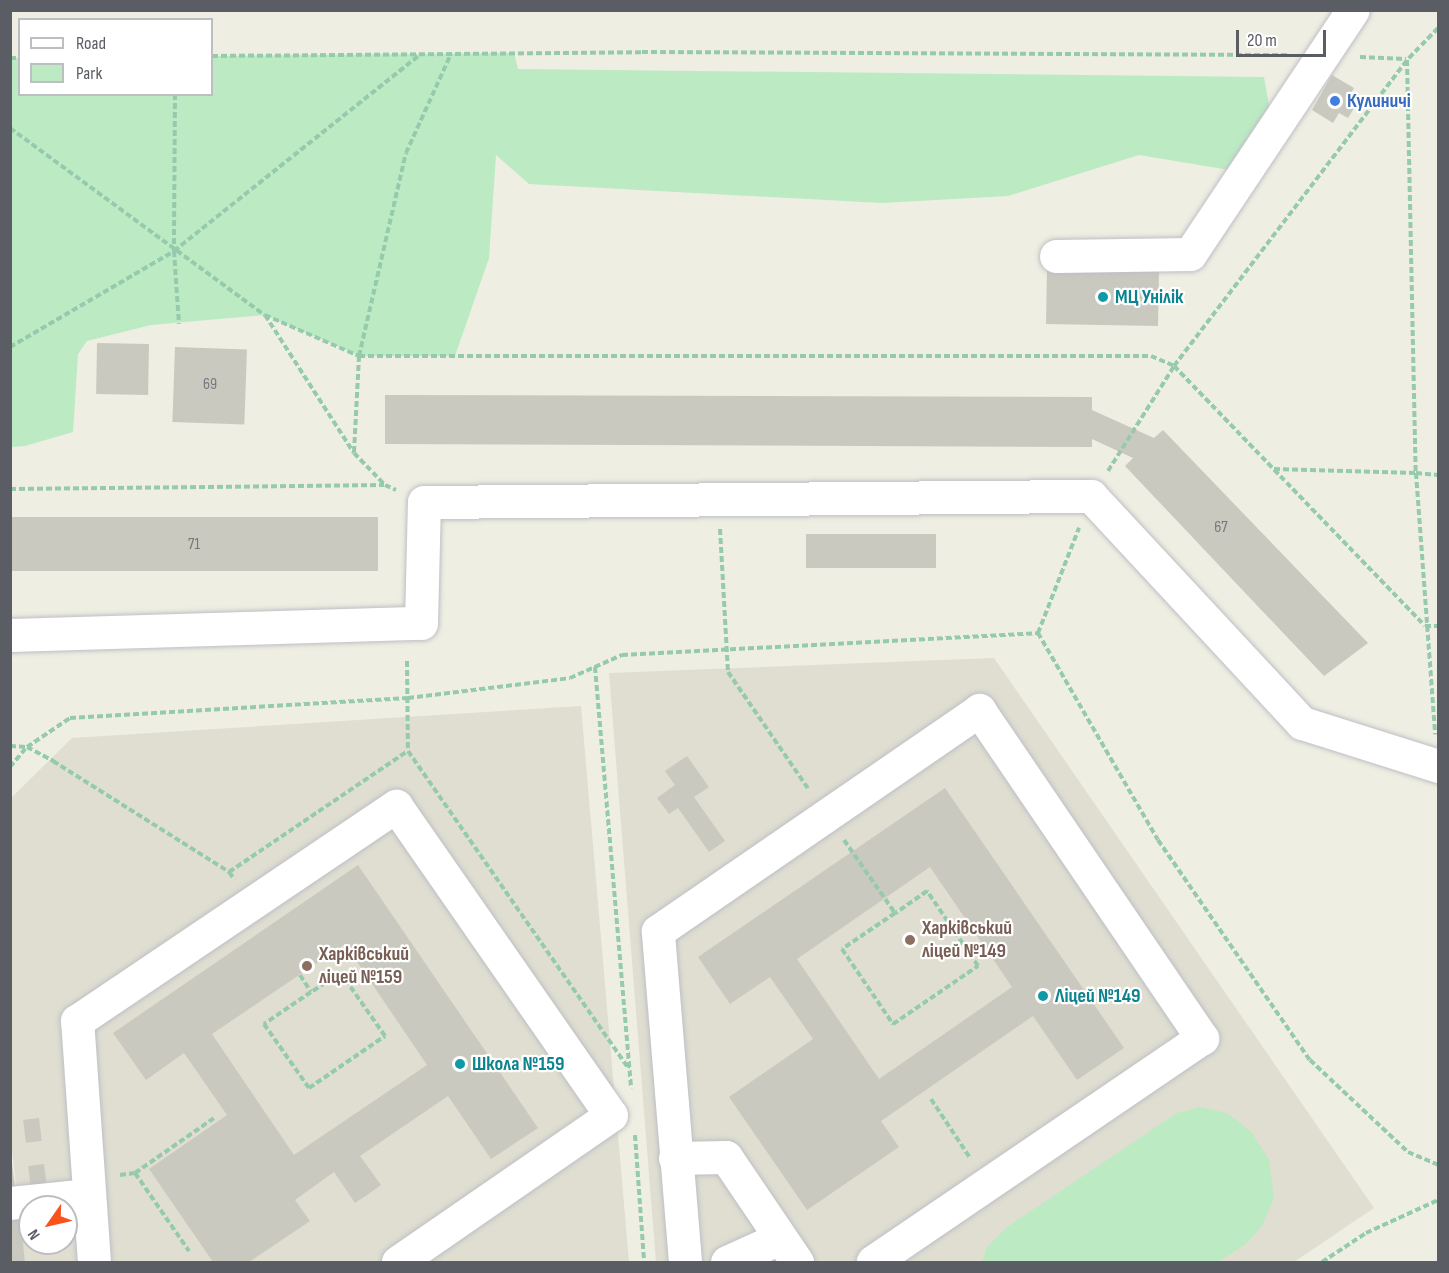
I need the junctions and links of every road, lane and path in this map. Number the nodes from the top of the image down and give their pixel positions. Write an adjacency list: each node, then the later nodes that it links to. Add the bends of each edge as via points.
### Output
1 (1353, 10): 5 (lane)
2 (1438, 28): 7 (path)
3 (422, 54): 4 (path); 6 (path); 10 (path)
4 (452, 54): 5 (path); 15 (path, via 406,153)
5 (1324, 55): 7 (path); 11 (lane, via 1190,254)
6 (213, 56)
7 (1407, 60): 16 (path); 19 (path)
8 (175, 96): 10 (path)
9 (10, 128): 10 (path)
10 (174, 251): 12 (path); 13 (path); 14 (path)
11 (1056, 256)
12 (265, 315): 15 (path); 17 (path)
13 (179, 324)
14 (10, 347)
15 (358, 356): 16 (path, via 1151,356); 17 (path)
16 (1174, 366): 18 (path); 22 (path)
17 (354, 453): 21 (path, via 385,485)
18 (1273, 469): 19 (path); 24 (path)
19 (1416, 473): 20 (path); 24 (path)
20 (1438, 475)
21 (10, 489)
22 (1091, 496): 23 (lane); 26 (path); 35 (lane, via 1302,723)
23 (719, 501): 27 (lane, via 423,502 421,623); 28 (path)
24 (1425, 626): 25 (path); 35 (path)
25 (1438, 626)
26 (1038, 633): 28 (path); 49 (path, via 1158,840 1310,1060 1408,1152)
27 (10, 635)
28 (724, 652): 30 (path, via 622,656); 37 (path, via 728,672)
29 (407, 661): 31 (path)
30 (595, 667): 31 (path, via 570,678); 43 (path)
31 (408, 698): 33 (path, via 70,718); 34 (path)
32 (10, 746): 33 (path)
33 (27, 747): 36 (path); 38 (path)
34 (408, 751): 38 (path); 43 (path)
35 (1438, 765)
36 (10, 767)
37 (827, 815): 40 (path); 48 (lane, via 658,931); 51 (lane, via 979,710 1202,1038)
38 (229, 872): 39 (path)
39 (251, 903): 52 (lane, via 77,1021); 58 (lane, via 396,806 611,1115)
40 (895, 913): 40 (path, via 842,949 893,1024 978,966 927,891)
41 (300, 975): 42 (path)
42 (311, 992): 42 (path, via 264,1024 309,1088 385,1036 340,972)
43 (630, 1070): 44 (path)
44 (632, 1092)
45 (931, 1099): 51 (path)
46 (214, 1118): 50 (path)
47 (634, 1126): 59 (path)
48 (675, 1158): 55 (lane, via 726,1157); 60 (lane)
49 (1438, 1165)
50 (135, 1173): 52 (path); 56 (path)
51 (987, 1184): 62 (lane)
52 (87, 1188): 54 (lane); 57 (lane)
53 (1438, 1200): 63 (path, via 1366,1233)
54 (10, 1203)
55 (789, 1250): 61 (lane)
56 (189, 1251)
57 (94, 1263)
58 (398, 1263)
59 (644, 1263)
60 (685, 1263)
61 (727, 1263)
62 (873, 1263)
63 (1322, 1263)

